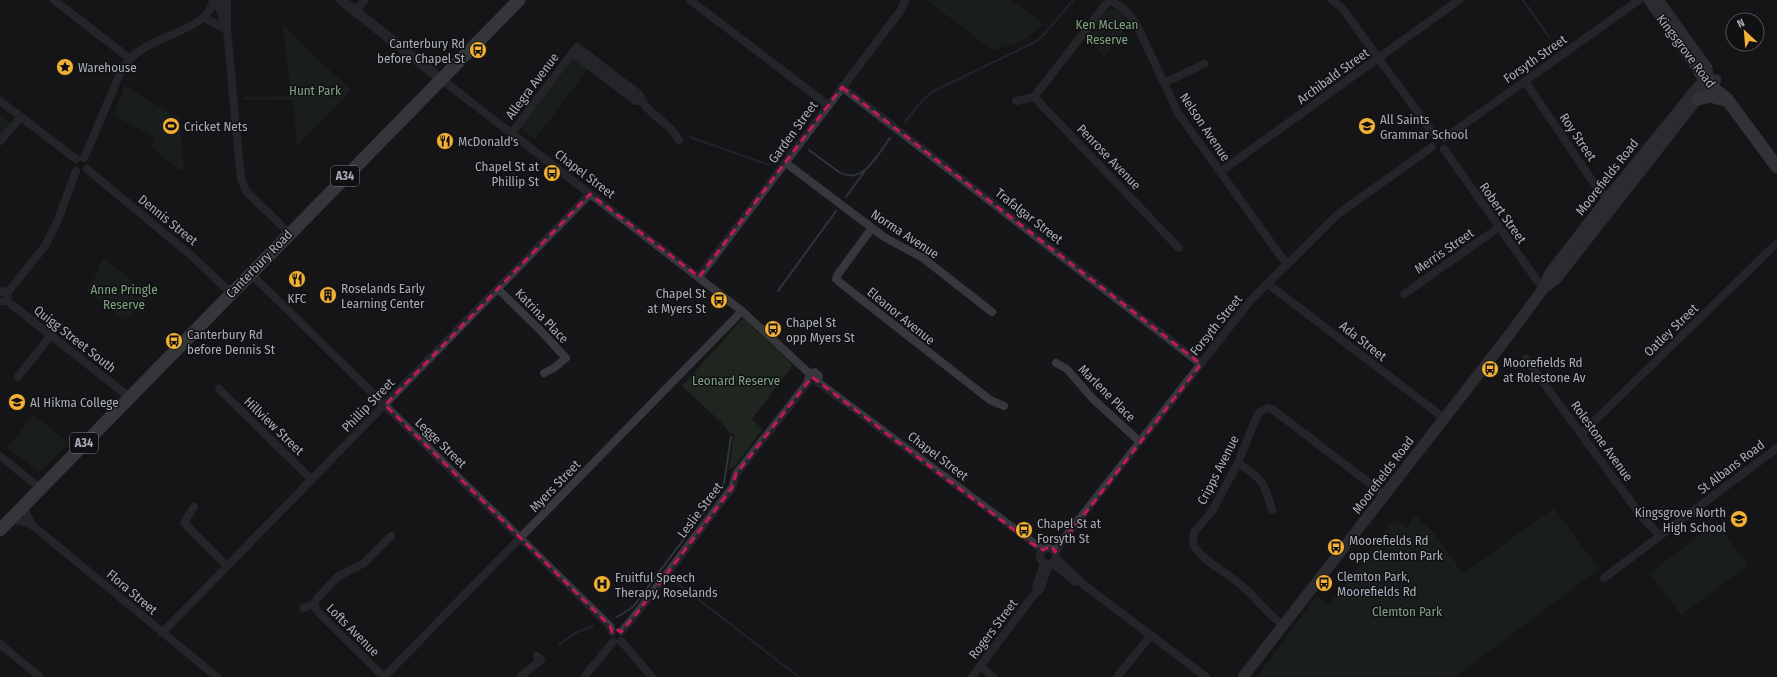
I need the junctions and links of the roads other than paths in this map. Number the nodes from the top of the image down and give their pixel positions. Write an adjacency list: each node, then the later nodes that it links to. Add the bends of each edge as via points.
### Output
1 (54, 0): 17 (street)
2 (341, 0): 14 (street, Chapel Street)
3 (365, 0): 14 (street)
4 (519, 0): 21 (highway, Canterbury Road / A34)
5 (690, 0): 30 (street)
6 (905, 0): 24 (street, Garden Street, via 901,10)
7 (1110, 0): 23 (street, Nelson Avenue, via 1125,10 1136,24); 25 (street)
8 (1332, 0): 18 (street, via 1342,8)
9 (1459, 0): 18 (street, Archibald Street)
10 (1639, 0): 22 (street, Forsyth Street)
11 (1649, 0): 20 (main road, Kingsgrove Road)
12 (1658, 0): 20 (main road, Kingsgrove Road)
13 (220, 1): 15 (street); 16 (street)
14 (355, 11): 21 (street, Chapel Street)
15 (203, 17): 16 (street); 17 (street, via 192,25 141,49)
16 (227, 30): 50 (street, via 243,186)
17 (130, 58): 39 (street, via 121,71)
18 (1378, 58): 33 (street); 45 (street, Archibald Street)
19 (1204, 64): 23 (street)
20 (1706, 77): 26 (main road, Moorefields Road, via 1705,89); 27 (main road, Kingsgrove Road); 47 (main road, Moorefields Road)
21 (441, 80): 32 (street, Chapel Street); 50 (highway, Canterbury Road / A34)
22 (1525, 81): 34 (street, Forsyth Street); 47 (street, Roy Street, via 1593,182)
23 (1164, 83): 45 (street, Nelson Avenue, via 1178,113)
24 (842, 87): 30 (street, Garden Street); 67 (street, Trafalgar Street)
25 (1034, 96): 29 (street); 52 (street, Penrose Avenue)
26 (1698, 99): 27 (main road, via 1710,96); 47 (main road, Moorefields Road)
27 (1727, 100): 42 (main road, Kingsgrove Road)
28 (0, 101): 31 (street)
29 (1016, 101)
30 (828, 105): 41 (street, Garden Street)
31 (21, 117): 36 (street); 40 (street)
32 (511, 134): 35 (street, Allegra Avenue, via 575,50 636,101 642,102); 46 (street, Chapel Street)
33 (1435, 136): 34 (street); 37 (street, via 1431,142)
34 (1445, 138): 38 (street)
35 (679, 140)
36 (0, 141)
37 (1432, 147): 38 (street, via 1439,151); 53 (street, Forsyth Street, via 1338,214)
38 (1444, 150): 49 (street, Robert Street)
39 (84, 158): 40 (street); 43 (street, via 88,165)
40 (76, 159): 44 (street, via 73,165)
41 (786, 163): 48 (street, Norma Avenue); 55 (street, Garden Street)
42 (1777, 167)
43 (87, 169): 44 (street, via 83,172); 59 (street, Dennis Street, via 192,256)
44 (76, 171): 61 (street, via 58,220 45,246)
45 (1220, 172): 53 (street, Nelson Avenue)
46 (590, 194): 55 (street, Chapel Street); 57 (street, Phillip Street)
47 (1611, 201): 58 (main road, Moorefields Road, via 1556,279)
48 (872, 228): 63 (street, Norma Avenue, via 892,243 923,258); 74 (street, Eleanor Avenue, via 836,276 838,281 990,400)
49 (1498, 228): 58 (street, Robert Street); 60 (street, Merris Street)
50 (289, 234): 54 (highway, Canterbury Road / A34)
51 (1777, 243): 76 (street, Oatley Street)
52 (1179, 248)
53 (1287, 265): 56 (street, Forsyth Street)
54 (250, 273): 59 (highway, Canterbury Road / A34); 73 (street, Legge Street)
55 (699, 277): 62 (street, Chapel Street)
56 (1268, 284): 67 (street, Forsyth Street, via 1250,301); 75 (street, Ada Street)
57 (498, 289): 68 (street, Katrina Place, via 566,358); 73 (street, Phillip Street)
58 (1543, 289): 75 (main road, Moorefields Road)
59 (230, 293): 72 (highway, Canterbury Road / A34)
60 (1404, 294)
61 (3, 296): 64 (street, Quigg Street South)
62 (742, 311): 70 (street, Chapel Street); 92 (street, Myers Street)
63 (992, 312)
64 (51, 335): 69 (street); 72 (street, Quigg Street South)
65 (1526, 359): 76 (street, Rolestone Avenue)
66 (1056, 363): 77 (street, Marlene Place, via 1067,369 1092,398)
67 (1201, 364): 77 (street, Forsyth Street)
68 (544, 373)
69 (18, 377)
70 (809, 378): 93 (street, Chapel Street, via 813,372 817,373 818,382); 104 (street, Leslie Street, via 736,474 732,488 637,613)
71 (219, 389): 81 (street, Hillview Street)
72 (128, 397): 82 (highway, Canterbury Road / A34)
73 (385, 405): 81 (street, Phillip Street); 92 (street, Legge Street)
74 (1004, 406)
75 (1444, 418): 83 (main road, Moorefields Road)
76 (1582, 433): 91 (street, Rolestone Avenue, via 1642,517)
77 (1139, 441): 94 (street, Forsyth Street, via 1062,541)
78 (1777, 448): 91 (street, St Albans Road)
79 (0, 456): 82 (street)
80 (1238, 463): 83 (street, Cripps Avenue, via 1256,418 1263,410 1270,409); 86 (street, via 1261,479); 103 (street, Cripps Avenue, via 1212,512 1194,532 1193,544)
81 (312, 480): 95 (street, Phillip Street)
82 (40, 488): 84 (highway, Canterbury Road / A34)
83 (1385, 495): 103 (main road, Moorefields Road)
84 (23, 506): 87 (highway, Canterbury Road / A34); 88 (street, Flora Street)
85 (194, 507): 95 (street, via 184,524)
86 (1272, 510)
87 (12, 518): 88 (street, Flora Street); 89 (highway, Canterbury Road / A34)
88 (32, 525): 105 (street, Flora Street)
89 (0, 530)
90 (391, 536): 101 (street, Lofts Avenue, via 364,563 337,577)
91 (1660, 536): 97 (street, St Albans Road)
92 (520, 538): 104 (street, Legge Street); 113 (street, Myers Street)
93 (1042, 550): 94 (street, via 1040,557); 94 (street, via 1049,548)
94 (1051, 560): 96 (street); 98 (street, Rogers Street); 99 (street); 100 (street, Rogers Street)
95 (227, 566): 105 (street, Phillip Street)
96 (1067, 576): 98 (street, via 1056,571); 99 (street)
97 (1604, 578)
98 (1044, 581): 100 (street, Rogers Street)
99 (1084, 585): 106 (street)
100 (1033, 596): 110 (street, Rogers Street)
101 (314, 604): 102 (street); 113 (street, Lofts Avenue, via 318,612)
102 (303, 608)
103 (1283, 625): 121 (main road, Moorefields Road)
104 (616, 632): 107 (street, via 623,637)
105 (162, 633): 111 (street, Flora Street)
106 (1151, 635): 119 (street); 120 (street)
107 (617, 641): 115 (street); 116 (street)
108 (0, 644): 112 (street)
109 (537, 656): 114 (street, via 540,660)
110 (980, 666): 117 (street, Rogers Street); 118 (street)
111 (213, 676)
112 (40, 677)
113 (384, 677)
114 (520, 677)
115 (584, 677)
116 (652, 677)
117 (972, 677)
118 (994, 677)
119 (1117, 677)
120 (1206, 677)
121 (1243, 677)

